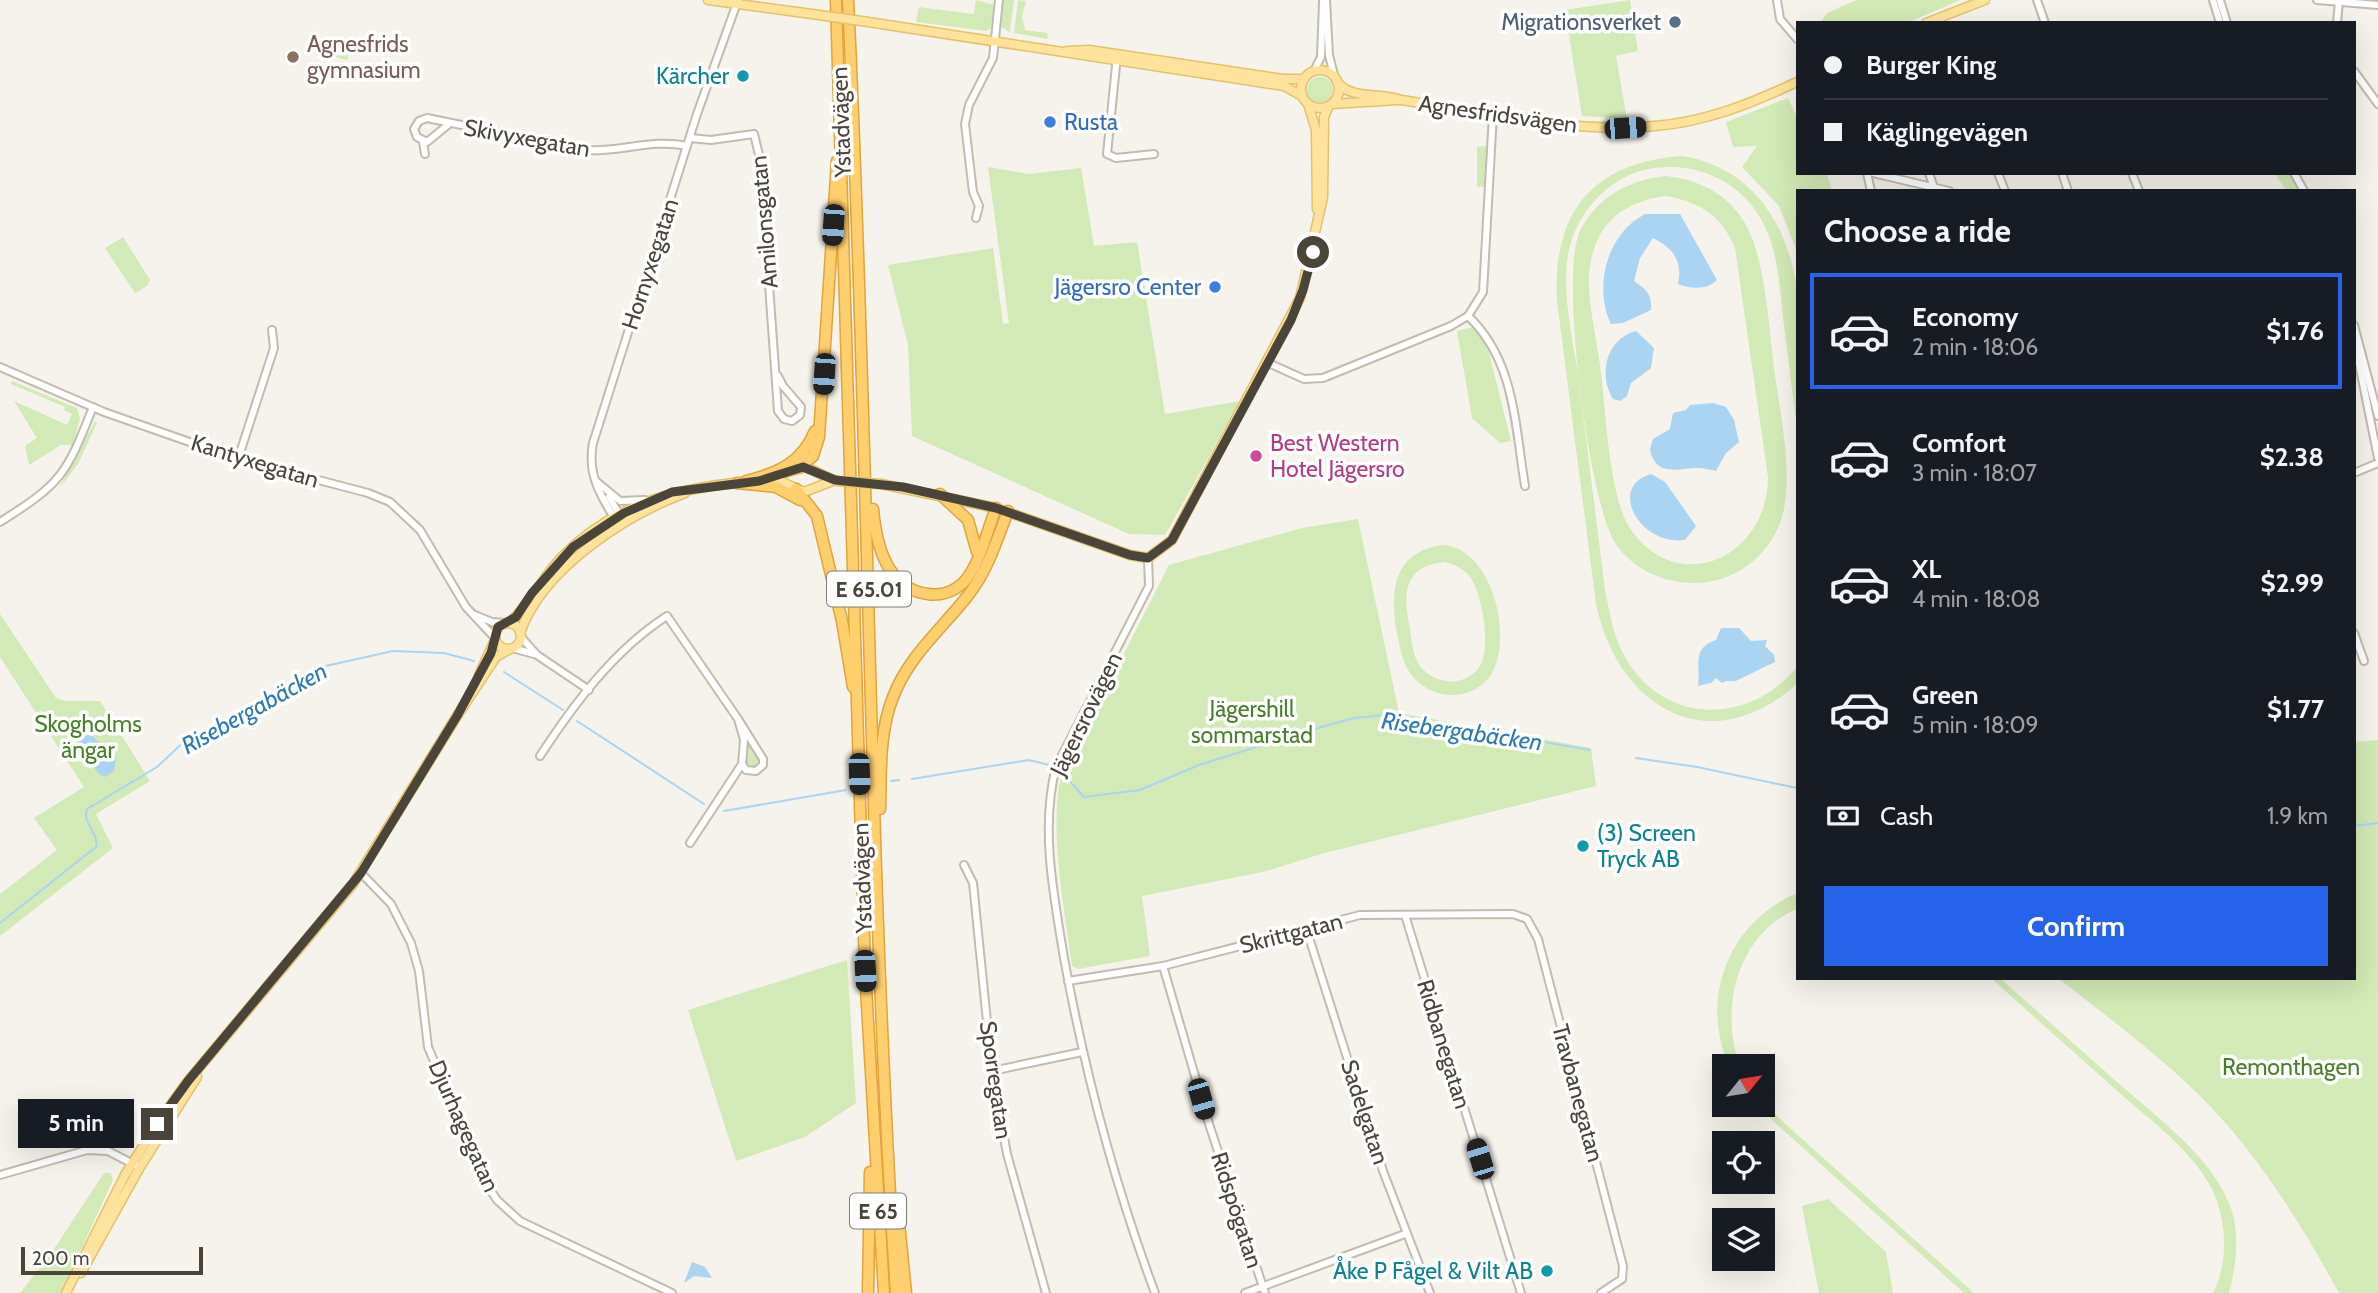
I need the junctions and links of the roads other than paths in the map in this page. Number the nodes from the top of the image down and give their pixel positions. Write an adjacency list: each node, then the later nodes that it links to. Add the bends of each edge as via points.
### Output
1 (708, 0): 13 (main road)
2 (836, 0): 30 (highway, Ystadvägen / E 65.01)
3 (848, 0): 55 (highway, Ystadvägen / E 65.01)
4 (999, 0): 21 (street)
5 (1325, 0): 23 (street, via 1321,57); 26 (street, via 1329,55)
6 (1777, 0): 20 (street, via 1780,19)
7 (1985, 0): 15 (main road)
8 (2036, 0): 16 (street)
9 (2213, 0): 17 (street)
10 (2220, 0): 18 (street)
11 (2317, 0): 12 (street)
12 (2339, 1): 14 (street); 19 (street)
13 (737, 2): 21 (main road, bridge); 36 (street, Hornyxegatan)
14 (2378, 5)
15 (1931, 21)
16 (2044, 21)
17 (2219, 21)
18 (2226, 21)
19 (2337, 21)
20 (1796, 38)
21 (995, 41): 22 (main road, via 1060,51 1089,50); 44 (street, via 993,58 969,105 965,124 973,192 979,206)
22 (1116, 58): 25 (main road); 28 (main road, via 1282,86); 40 (street, via 1107,154 1116,158)
23 (1314, 71): 25 (main road); 26 (main road, via 1326,71)
24 (2356, 74): 32 (street)
25 (1304, 79): 28 (main road)
26 (1336, 80): 29 (main road, Agnesfridsvägen, via 1353,94); 33 (main road, via 1338,92)
27 (1796, 82): 34 (main road, Agnesfridsvägen, via 1741,107 1657,126 1600,128)
28 (1302, 96): 31 (main road)
29 (1401, 100): 33 (main road, Agnesfridsvägen); 34 (main road, Agnesfridsvägen)
30 (840, 101): 54 (highway); 91 (highway, Ystadvägen / E 65.01)
31 (1308, 104): 33 (main road, via 1318,108); 43 (main road, via 1316,130)
32 (2378, 104)
33 (1330, 105): 43 (main road, via 1324,117 1325,173)
34 (1493, 114): 45 (street, via 1483,292)
35 (449, 124): 37 (street, Skivyxegatan); 37 (street, Skivyxegatan, via 431,118 419,121 414,129); 38 (street, Skivyxegatan, via 603,152 659,142)
36 (690, 138): 38 (street, Hornyxegatan); 51 (street, Amilonsgatan, via 754,134 760,159)
37 (423, 142): 39 (street, Skivyxegatan)
38 (687, 146): 61 (street, Hornyxegatan, via 593,443)
39 (425, 154)
40 (1154, 155)
41 (1881, 175): 42 (street)
42 (1935, 189)
43 (1319, 217): 49 (main road, via 1300,298)
44 (976, 218)
45 (1468, 316): 49 (street, via 1323,378 1297,377); 66 (street, via 1487,334 1503,366)
46 (272, 330): 57 (street, via 274,348)
47 (2356, 334): 53 (street)
48 (2356, 349): 56 (street)
49 (1266, 362): 77 (main road, via 1172,540)
50 (0, 367): 52 (street, Kantyxegatan)
51 (778, 376): 51 (street, Amilonsgatan, via 778,411 792,421 802,407)
52 (93, 407): 57 (street, Kantyxegatan); 74 (street, via 61,477)
53 (2378, 416)
54 (820, 421): 59 (highway, via 814,453); 64 (highway, via 809,445 792,464)
55 (864, 432): 76 (highway, via 877,539 894,575 911,589 941,594 961,585); 95 (highway, Ystadvägen / E 65.01)
56 (2378, 458)
57 (238, 459): 78 (street, Kantyxegatan, via 390,502 420,530)
58 (2378, 463): 60 (street)
59 (800, 467): 62 (main road); 63 (main road); 67 (main road, via 792,478)
60 (2356, 472)
61 (592, 474): 68 (street); 73 (street)
62 (835, 480): 67 (main road, via 807,492); 69 (main road, bridge)
63 (759, 481): 64 (main road); 67 (main road, via 782,482)
64 (737, 483): 65 (main road); 75 (highway, via 793,495 812,514)
65 (704, 486): 70 (main road); 73 (main road)
66 (1525, 486)
67 (796, 489): 75 (highway, via 814,510)
68 (607, 493): 70 (street, via 620,501); 73 (street)
69 (940, 494): 71 (main road); 76 (highway, via 968,520)
70 (654, 498): 73 (main road)
71 (996, 508): 72 (main road); 76 (highway)
72 (1008, 511): 77 (main road); 95 (highway, via 971,592 919,652 892,698 882,755 882,880)
73 (619, 520): 79 (main road, via 563,556); 80 (main road, via 558,577 528,614)
74 (0, 522)
75 (822, 540): 91 (highway, via 850,659)
76 (977, 556)
77 (1148, 558): 100 (street, Jägersrovägen, via 1149,586 1065,746 1050,795 1053,876)
78 (466, 607): 79 (street, via 485,620); 81 (street, Kantyxegatan)
79 (507, 623): 80 (main road); 81 (main road, via 496,630)
80 (521, 635): 83 (main road); 84 (street)
81 (495, 639): 83 (main road, via 502,648); 87 (main road)
82 (2356, 639): 85 (street)
83 (511, 649): 84 (street); 87 (main road, via 496,657)
84 (537, 655): 86 (street)
85 (2364, 661)
86 (589, 690): 88 (street, via 635,638 667,616); 89 (street)
87 (457, 716): 94 (main road)
88 (738, 719): 90 (street, via 744,740); 90 (street, via 764,762 752,772)
89 (540, 756)
90 (742, 764): 92 (street)
91 (859, 774): 103 (highway, Ystadvägen / E 65.01)
92 (690, 843)
93 (964, 865): 102 (street, Sporregatan, via 973,883)
94 (361, 873): 105 (main road, via 227,1034); 110 (street, Djurhagegatan, via 385,897 411,943 428,1047 497,1200 520,1221)
95 (878, 896): 104 (highway, Ystadvägen / E 65.01)
96 (1517, 914): 97 (street, Skrittgatan); 120 (street, Travbanegatan, via 1531,924 1538,939 1623,1266 1622,1279)
97 (1405, 915): 98 (street, Skrittgatan, via 1360,915); 119 (street, Ridbanegatan)
98 (1306, 928): 99 (street, Skrittgatan); 107 (street, Sadelgatan)
99 (1163, 965): 100 (street, Skrittgatan); 108 (street, Ridspögatan)
100 (1068, 981): 101 (street, Jägersrovägen)
101 (1082, 1052): 102 (street); 116 (street, Jägersrovägen, via 1116,1186)
102 (992, 1071): 115 (street, Sporregatan, via 1007,1154)
103 (873, 1130): 111 (highway); 112 (highway, Ystadvägen / E 65)
104 (889, 1141): 113 (highway, Ystadvägen / E 65); 114 (highway)
105 (136, 1165): 106 (street, via 108,1152 87,1150); 109 (main road)
106 (0, 1175)
107 (1405, 1234): 108 (street); 118 (street, Sadelgatan)
108 (1264, 1290): 117 (street)
109 (68, 1293)
110 (672, 1293)
111 (868, 1293)
112 (884, 1293)
113 (896, 1293)
114 (906, 1293)
115 (1046, 1293)
116 (1155, 1293)
117 (1245, 1293)
118 (1430, 1293)
119 (1521, 1293)
120 (1601, 1293)

